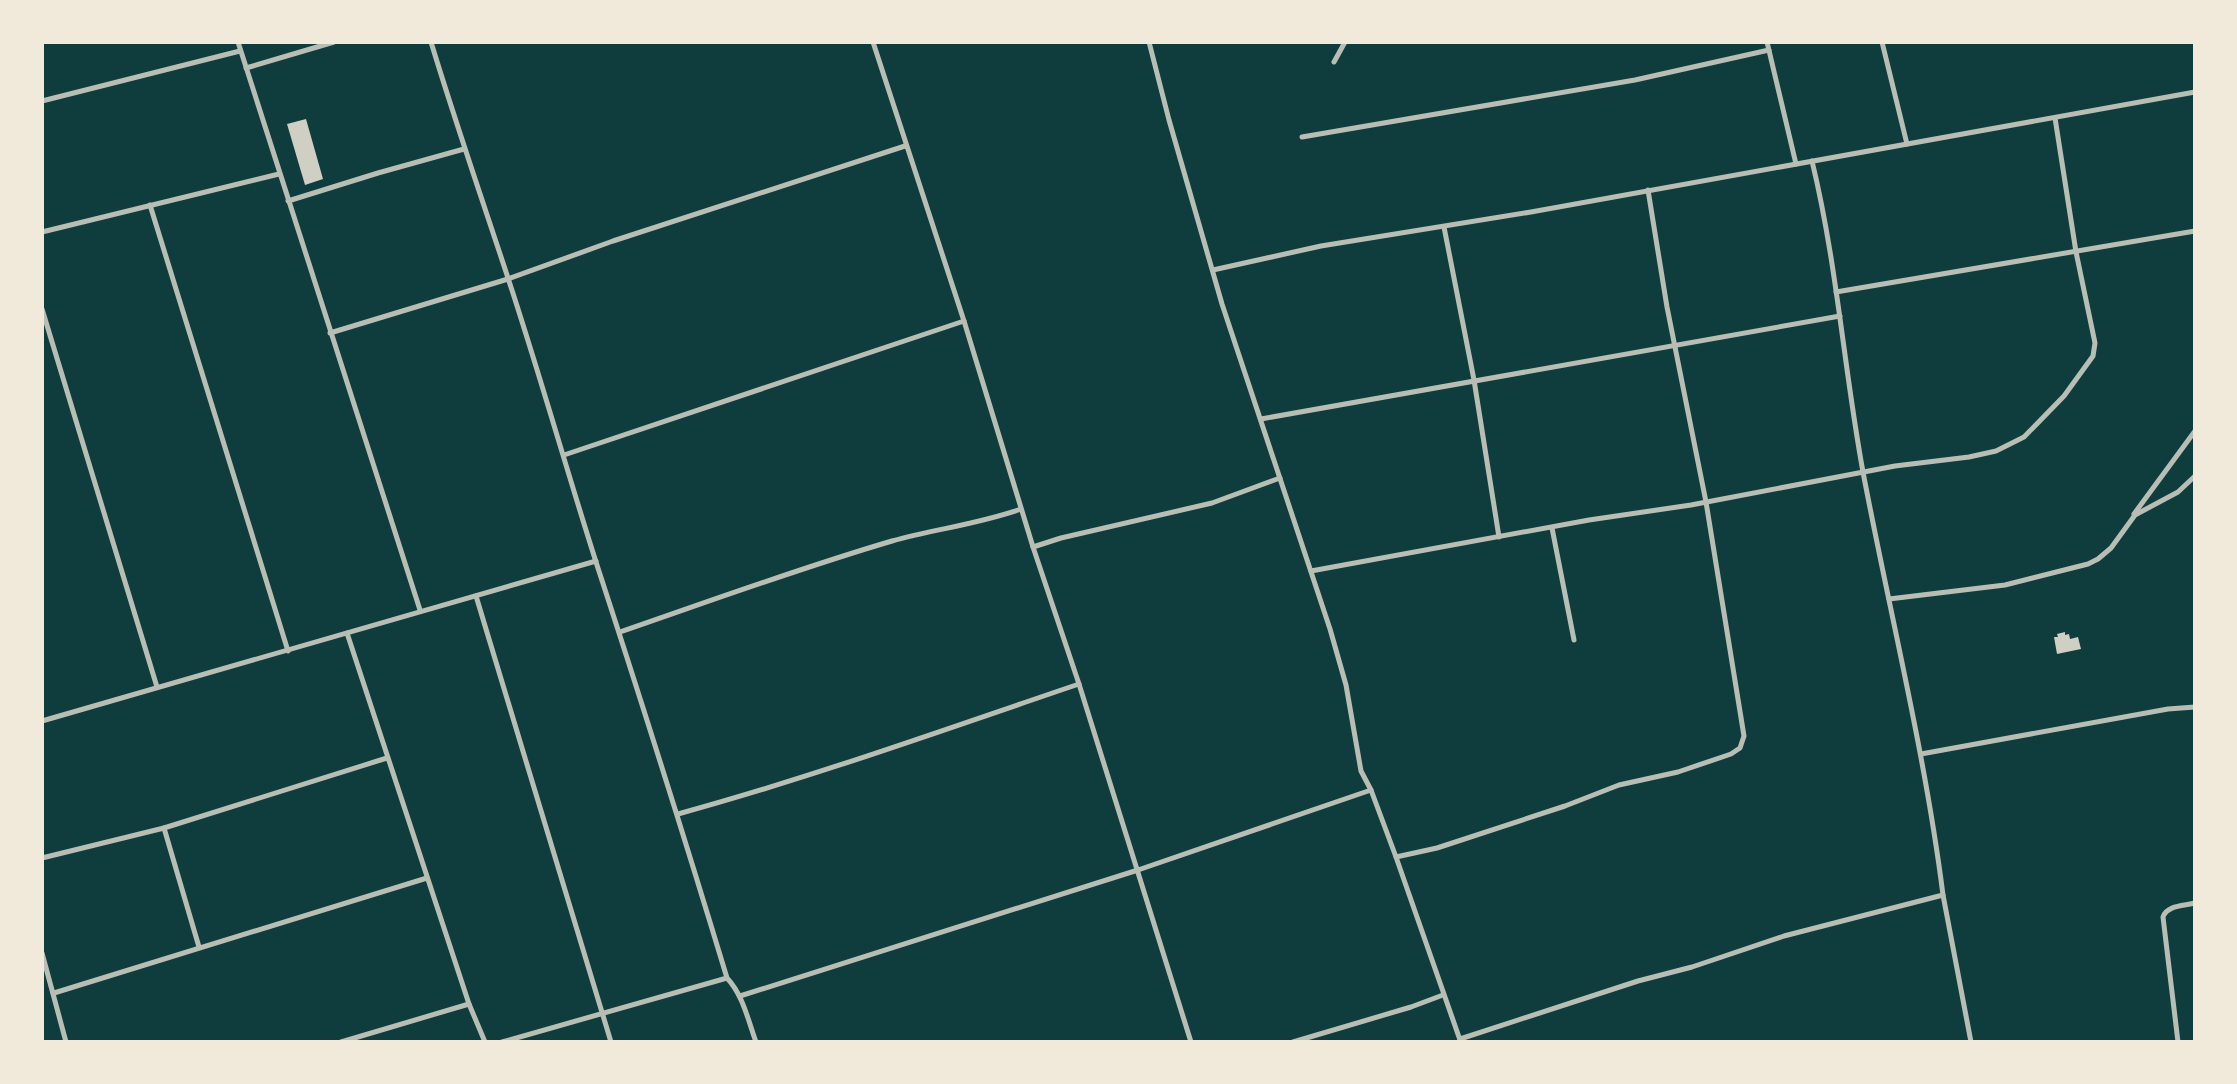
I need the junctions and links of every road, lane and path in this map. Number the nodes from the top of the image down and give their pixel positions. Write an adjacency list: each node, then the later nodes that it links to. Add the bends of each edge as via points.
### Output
1 (238, 42): 10 (street)
2 (334, 42): 12 (street)
3 (431, 42): 19 (street)
4 (873, 42): 18 (street)
5 (1149, 42): 30 (street)
6 (1345, 42): 11 (street)
7 (1767, 42): 9 (street)
8 (1882, 42): 17 (street)
9 (1769, 50): 16 (street, via 1635,80); 21 (street)
10 (240, 51): 12 (street); 14 (street)
11 (1334, 62)
12 (246, 68): 22 (street)
13 (2195, 92): 15 (street)
14 (42, 101)
15 (2055, 118): 17 (street); 29 (street)
16 (1302, 137)
17 (1907, 144): 20 (street)
18 (905, 146): 31 (street); 35 (street)
19 (464, 149): 24 (street); 31 (street)
20 (1812, 161): 21 (street); 32 (street)
21 (1796, 164): 23 (street)
22 (279, 174): 24 (street); 25 (street)
23 (1648, 190): 26 (street); 37 (street)
24 (288, 201): 36 (street)
25 (150, 205): 28 (street); 59 (street)
26 (1444, 227): 30 (street); 38 (street)
27 (2195, 231): 29 (street)
28 (42, 232)
29 (2076, 252): 32 (street); 42 (street, via 2095,343 2093,356 2064,396 2024,437 1996,451)
30 (1213, 270): 39 (street)
31 (508, 279): 36 (street); 41 (street)
32 (1836, 292): 34 (street)
33 (42, 309): 61 (street)
34 (1840, 316): 37 (street); 42 (street)
35 (964, 321): 41 (street); 46 (street)
36 (330, 333): 55 (street)
37 (1674, 344): 38 (street); 45 (street)
38 (1474, 380): 39 (street); 49 (street)
39 (1261, 419): 44 (street)
40 (2195, 431): 47 (street)
41 (564, 455): 51 (street)
42 (1863, 472): 45 (street); 54 (street)
43 (2195, 476): 47 (street)
44 (1280, 478): 50 (street, via 1212,503); 52 (street)
45 (1706, 502): 48 (street); 69 (street, via 1744,736 1740,748 1678,772 1619,785 1437,848)
46 (1021, 509): 50 (street); 56 (street, via 785,574)
47 (2130, 519): 54 (street, via 2111,548 2074,569 2005,585)
48 (1552, 528): 49 (street); 58 (street)
49 (1499, 537): 52 (street)
50 (1033, 547): 60 (street)
51 (596, 561): 53 (street); 56 (street)
52 (1311, 571): 66 (street, via 1346,685 1361,771)
53 (476, 596): 55 (street); 82 (street)
54 (1889, 599): 64 (street)
55 (420, 610): 57 (street)
56 (620, 632): 67 (street)
57 (347, 633): 59 (street); 65 (street)
58 (1574, 640)
59 (288, 651): 61 (street)
60 (1079, 684): 67 (street); 71 (street)
61 (157, 687): 63 (street)
62 (2195, 707): 64 (street)
63 (42, 721)
64 (1921, 754): 73 (street)
65 (387, 758): 68 (street); 72 (street)
66 (1371, 790): 69 (street); 71 (street)
67 (678, 814): 77 (street)
68 (164, 828): 70 (street); 75 (street)
69 (1396, 857): 79 (street)
70 (42, 858)
71 (1138, 870): 80 (street); 90 (street)
72 (428, 878): 75 (street); 81 (street)
73 (1943, 895): 83 (street, via 1784,936); 92 (street)
74 (2195, 903): 93 (street, via 2169,909 2163,917)
75 (199, 947): 78 (street)
76 (42, 953): 78 (street)
77 (727, 978): 80 (street); 82 (street)
78 (54, 993): 84 (street)
79 (1443, 995): 83 (street); 91 (street)
80 (740, 996): 89 (street)
81 (469, 1004): 85 (street); 86 (street)
82 (602, 1013): 87 (street); 88 (street)
83 (1460, 1040)
84 (66, 1042)
85 (341, 1042)
86 (485, 1042)
87 (502, 1042)
88 (611, 1042)
89 (756, 1042)
90 (1191, 1042)
91 (1293, 1042)
92 (1971, 1042)
93 (2178, 1042)

